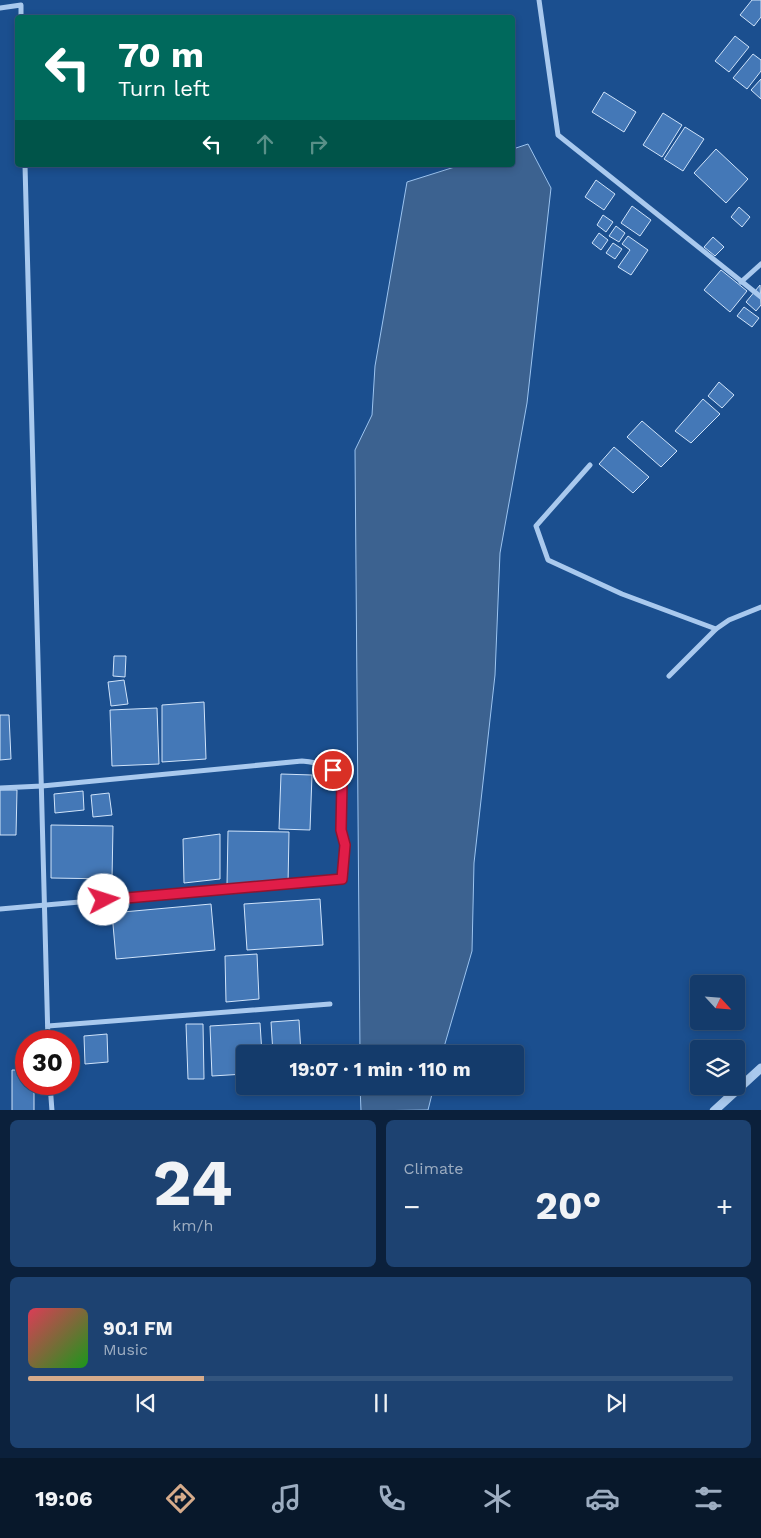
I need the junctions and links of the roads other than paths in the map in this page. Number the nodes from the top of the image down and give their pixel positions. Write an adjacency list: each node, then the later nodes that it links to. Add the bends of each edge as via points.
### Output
1 (539, 0): 6 (street, via 558,135)
2 (0, 8): 3 (street, via 21,5)
3 (21, 15)
4 (25, 167): 12 (street)
5 (761, 264): 6 (street)
6 (741, 282): 7 (street)
7 (761, 297)
8 (590, 465): 10 (street, via 536,526 548,560 622,594)
9 (761, 607): 10 (street)
10 (716, 629): 11 (street)
11 (669, 676)
12 (42, 786): 13 (street); 14 (street); 14 (street, via 317,762 333,770 342,782 341,830 345,845 342,879)
13 (0, 788)
14 (45, 906): 15 (street); 17 (street)
15 (0, 909)
16 (330, 1004): 17 (street)
17 (48, 1026): 18 (street)
18 (48, 1030)
19 (761, 1068): 22 (street)
20 (51, 1095): 21 (street)
21 (52, 1110)
22 (714, 1110)

